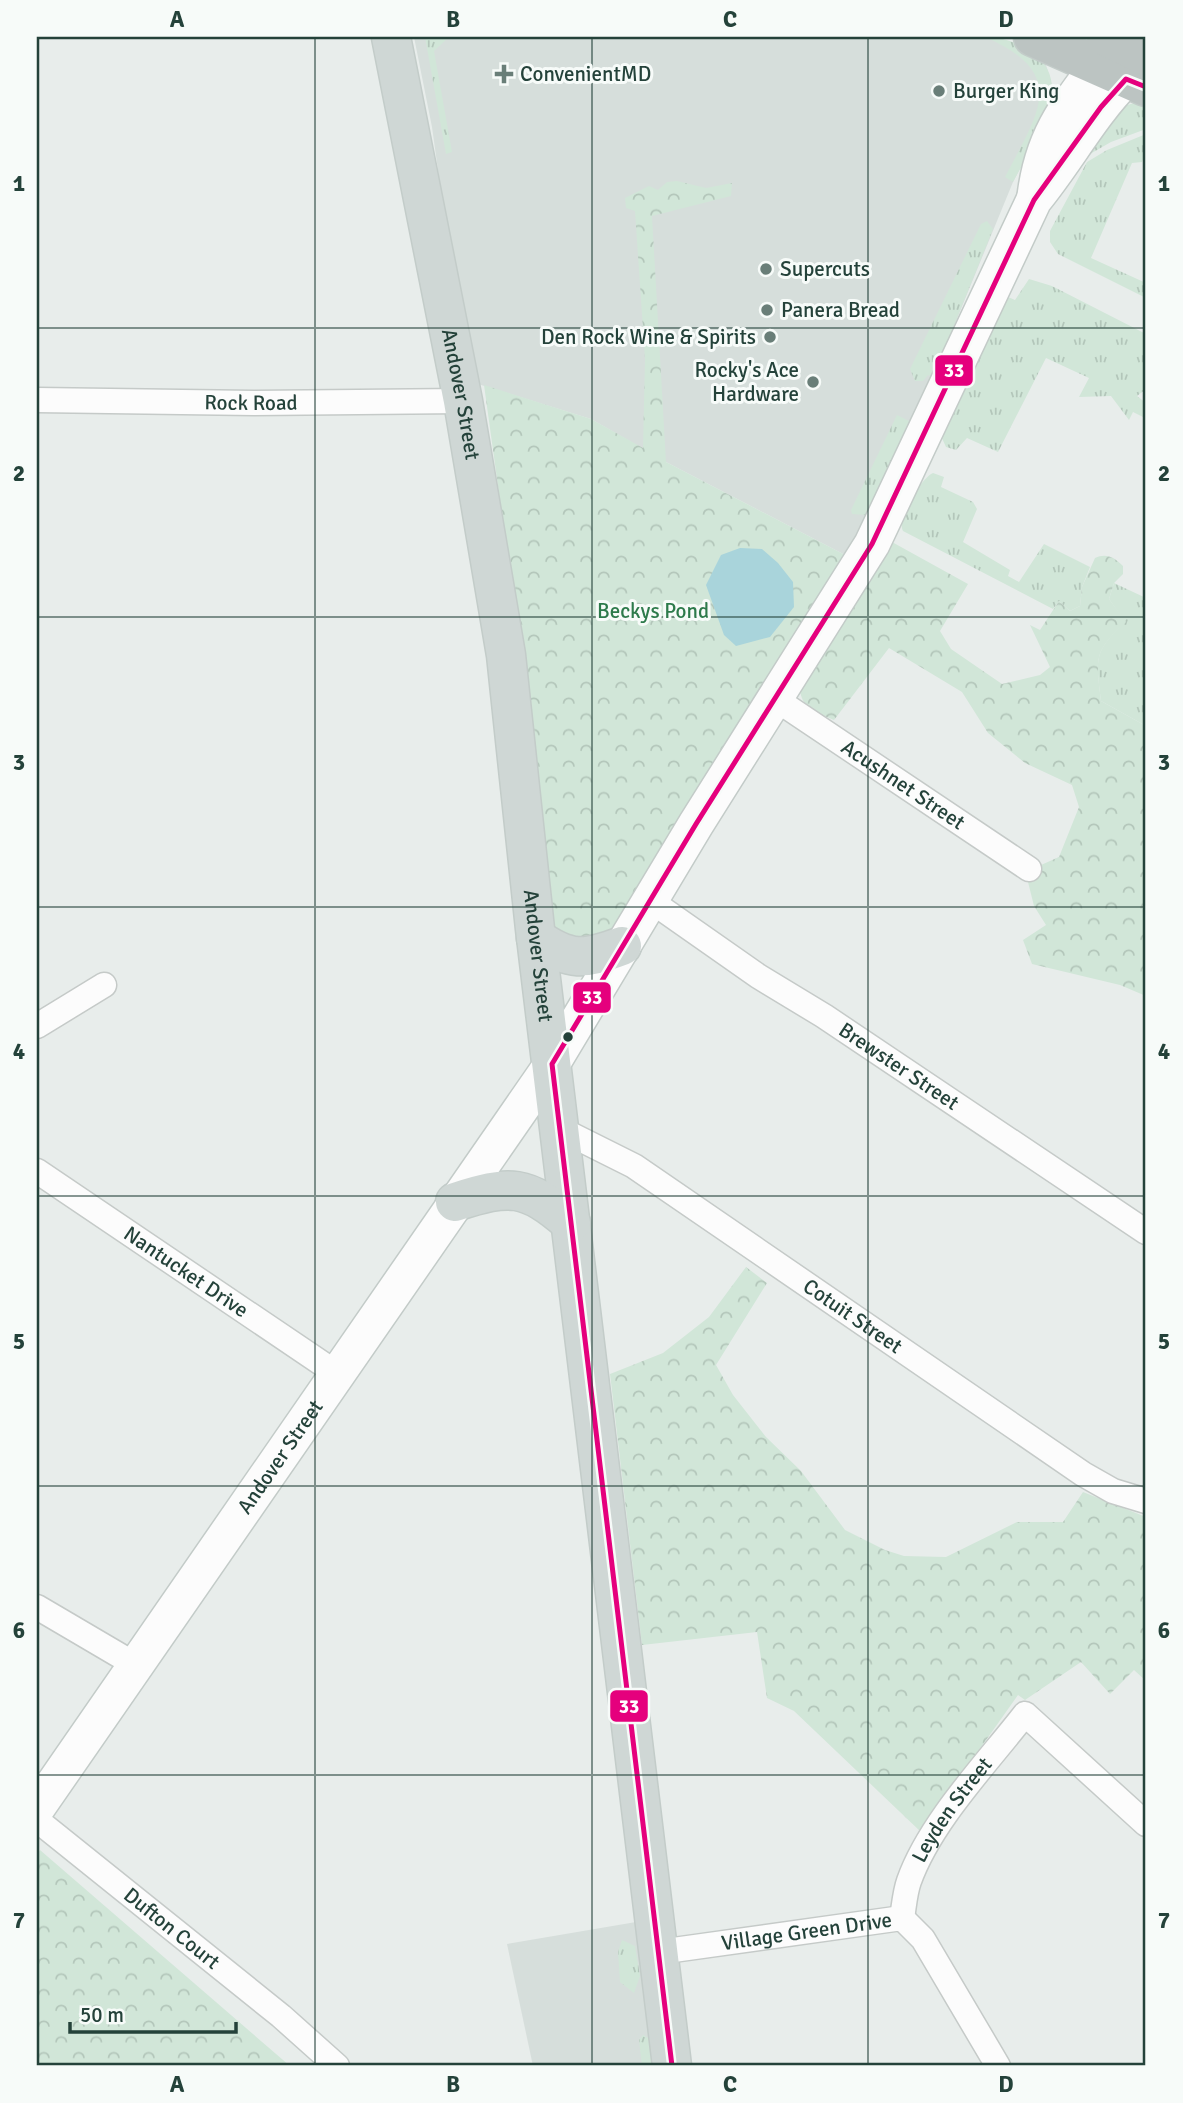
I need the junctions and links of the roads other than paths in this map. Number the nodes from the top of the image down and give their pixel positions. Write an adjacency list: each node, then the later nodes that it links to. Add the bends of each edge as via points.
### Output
1 (391, 37): 5 (main road, Andover Street)
2 (1033, 37): 3 (highway)
3 (1127, 58): 6 (main road, via 1064,163 1034,200 872,544)
4 (37, 400): 5 (street, Rock Road)
5 (463, 401): 9 (main road, Andover Street, via 506,655)
6 (777, 700): 7 (street, Acushnet Street); 8 (main road)
7 (1030, 869)
8 (651, 901): 10 (main road); 18 (street, Brewster Street)
9 (536, 938): 10 (main road, via 555,951 578,958); 13 (main road, Andover Street)
10 (622, 946): 13 (main road)
11 (104, 985): 12 (street)
12 (37, 1026)
13 (552, 1064): 14 (main road); 16 (main road, Andover Street)
14 (560, 1129): 17 (main road); 20 (street, Cotuit Street, via 634,1166 1083,1474 1113,1491)
15 (37, 1171): 19 (street, Nantucket Drive)
16 (455, 1202): 17 (main road, via 491,1190 512,1189 543,1199); 19 (main road, Andover Street)
17 (571, 1223): 27 (main road)
18 (1146, 1232)
19 (336, 1373): 22 (main road, Andover Street)
20 (1146, 1501)
21 (37, 1607): 22 (street)
22 (134, 1664): 23 (main road, Andover Street)
23 (37, 1808)
24 (37, 1819): 28 (street, Dufton Court, via 281,2015)
25 (1146, 1824): 26 (street, Leyden Street, via 1025,1714 922,1853 908,1882)
26 (902, 1917): 27 (street, Village Green Drive); 30 (street, Village Green Drive, via 923,1938)
27 (659, 1952): 29 (main road)
28 (337, 2066)
29 (672, 2066)
30 (998, 2066)

